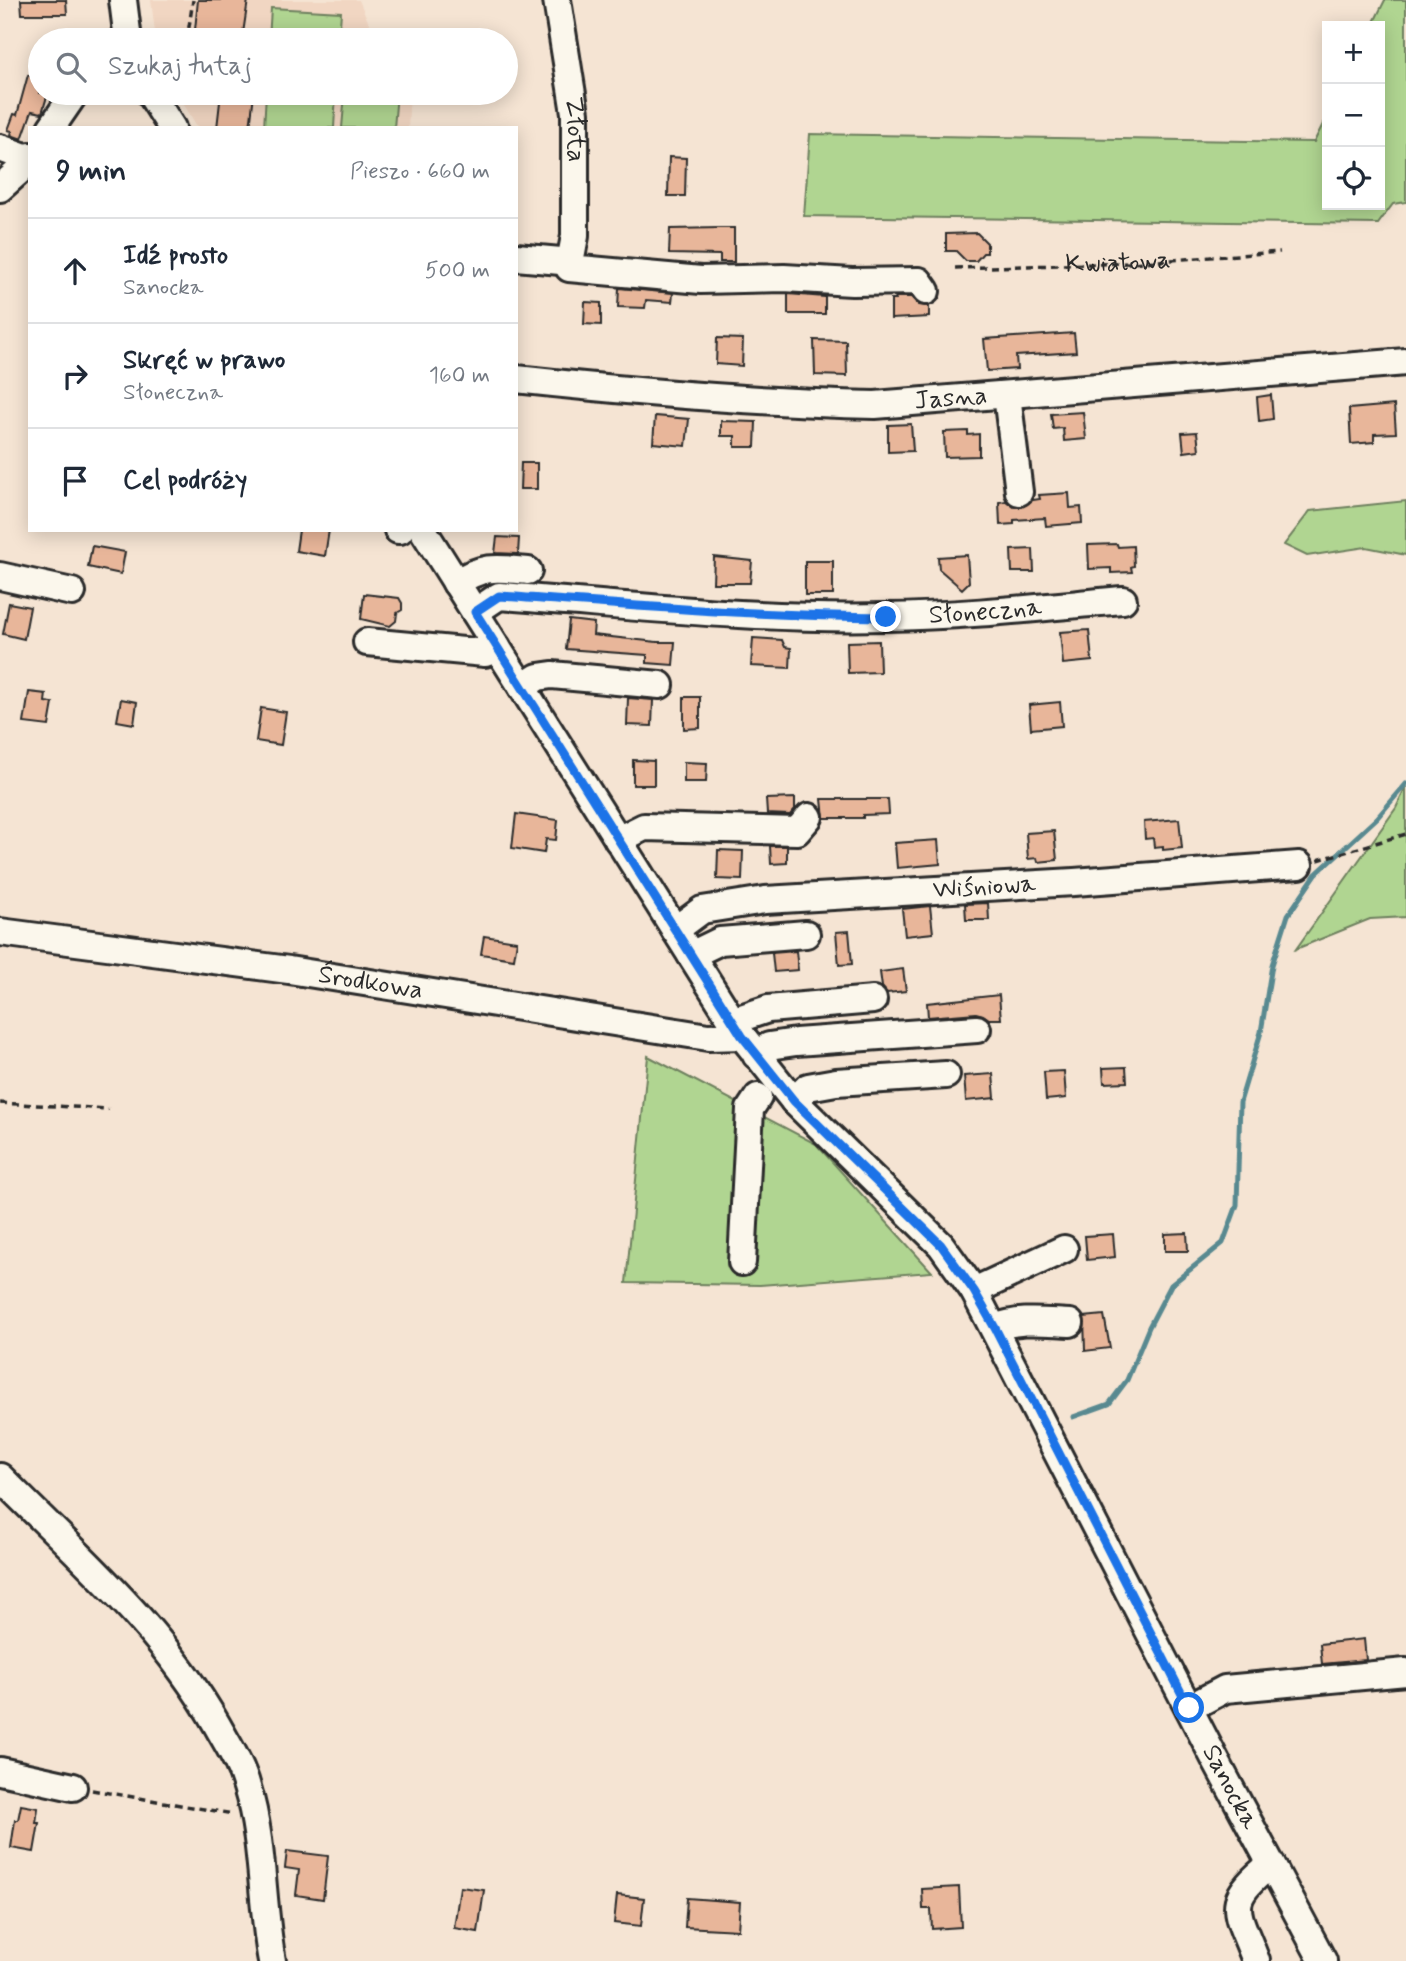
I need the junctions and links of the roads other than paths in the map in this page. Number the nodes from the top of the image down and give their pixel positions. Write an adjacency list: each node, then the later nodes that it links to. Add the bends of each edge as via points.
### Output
1 (123, 0): 3 (street)
2 (557, 0): 13 (street, Złota, via 575,113)
3 (124, 28)
4 (67, 105): 6 (street)
5 (158, 105): 7 (street)
6 (52, 126)
7 (171, 126)
8 (0, 148): 9 (street)
9 (28, 157)
10 (28, 158): 11 (street)
11 (0, 188)
12 (518, 257): 13 (street)
13 (572, 262): 14 (street, via 569,268 701,280 919,281)
14 (926, 292)
15 (1395, 363): 17 (street, Jasna)
16 (518, 379): 17 (street, Jasna, via 690,396 875,405)
17 (1007, 395): 18 (street)
18 (1019, 492)
19 (424, 532): 22 (street, Sanocka)
20 (528, 571): 22 (street, via 486,568)
21 (0, 576): 23 (street)
22 (456, 583): 25 (street, Sanocka)
23 (72, 592)
24 (1123, 600): 25 (street, Słoneczna, via 1006,611 805,617 499,596)
25 (475, 612): 27 (street, Sanocka)
26 (367, 642): 27 (street, via 485,653)
27 (497, 648): 29 (street, Sanocka)
28 (660, 685): 29 (street, via 552,675)
29 (522, 687): 32 (street, Sanocka)
30 (809, 817): 32 (street, via 797,831 644,827)
31 (752, 842): 32 (street, via 650,837)
32 (621, 845): 34 (street, Sanocka)
33 (1299, 865): 34 (street, Wiśniowa, via 765,900 702,910)
34 (675, 930): 37 (street, Sanocka)
35 (0, 932): 40 (street, Środkowa, via 289,970 708,1037)
36 (806, 934): 37 (street, via 720,941)
37 (691, 955): 40 (street, Sanocka)
38 (873, 1000): 40 (street, via 768,1009)
39 (977, 1029): 40 (street, via 769,1046)
40 (743, 1037): 43 (street, Sanocka)
41 (946, 1075): 43 (street, via 836,1082 808,1087)
42 (758, 1097): 45 (street, via 750,1109)
43 (794, 1101): 46 (street, Sanocka, via 932,1235)
44 (1064, 1249): 46 (street)
45 (741, 1262)
46 (974, 1291): 48 (street, Sanocka)
47 (1070, 1323): 48 (street, via 1023,1321)
48 (995, 1328): 51 (street, Sanocka)
49 (0, 1476): 55 (street, via 123,1598 201,1697 248,1789)
50 (1406, 1672): 51 (street, via 1225,1689)
51 (1189, 1708): 54 (street, Sanocka)
52 (0, 1770): 53 (street)
53 (73, 1787)
54 (1270, 1864): 56 (street, via 1247,1883 1237,1909); 57 (street, Sanocka)
55 (272, 1961)
56 (1256, 1961)
57 (1323, 1961)

